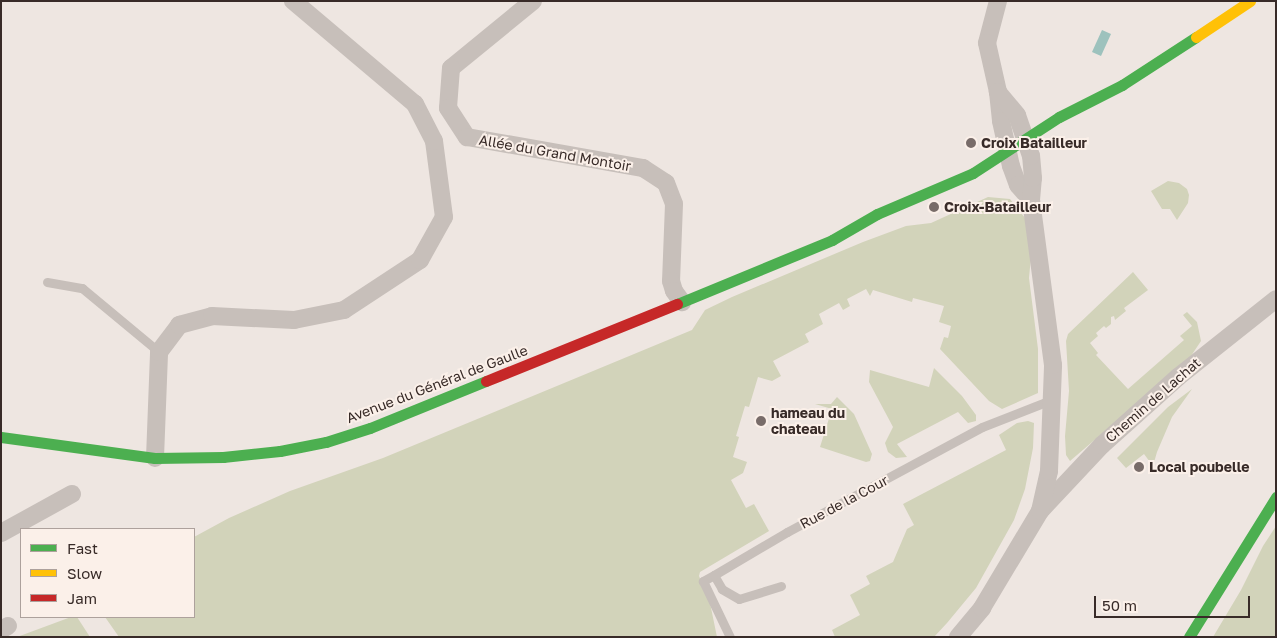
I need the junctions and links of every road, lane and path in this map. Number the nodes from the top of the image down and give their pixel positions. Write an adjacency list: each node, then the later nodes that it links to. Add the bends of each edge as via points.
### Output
1 (293, 1): 16 (street, via 415,104 434,141 444,216 420,260 344,310 294,320 212,316 193,319 179,324)
2 (534, 1): 15 (street, Allée du Grand Montoir, via 451,68 448,108 467,137 643,168 666,183 674,204 671,281)
3 (998, 1): 6 (street, via 987,43)
4 (1250, 1): 5 (street, Avenue du Général de Gaulle)
5 (1122, 84): 7 (street, Avenue du Général de Gaulle); 8 (street, Avenue du Général de Gaulle, via 1059,117)
6 (998, 92): 8 (street, via 1017,115); 9 (street)
7 (1081, 119)
8 (1032, 148): 9 (street, Avenue du Général de Gaulle); 9 (street, Avenue du Général de Gaulle); 10 (street)
9 (1007, 162): 10 (street, via 1018,185); 12 (street, Avenue du Général de Gaulle, via 877,214)
10 (1031, 200): 17 (street, via 1053,365)
11 (875, 230): 12 (street, Avenue du Général de Gaulle)
12 (832, 240): 15 (street, Avenue du Général de Gaulle)
13 (47, 282): 16 (lane, via 82,288)
14 (1276, 299): 22 (street, Chemin de Lachat, via 1178,377 1102,445)
15 (682, 302): 19 (street, Avenue du Général de Gaulle, via 400,418 345,436 248,456)
16 (159, 352): 19 (street)
17 (1050, 400): 22 (street, via 1049,471); 24 (lane, Rue de la Cour, via 982,427)
18 (1, 437): 19 (street, Avenue du Général de Gaulle)
19 (155, 458)
20 (72, 494): 23 (street)
21 (1276, 497): 28 (street)
22 (1040, 511): 27 (street, via 982,608)
23 (1, 533)
24 (714, 575): 25 (lane, via 722,589 739,599); 26 (lane, via 703,581)
25 (781, 586)
26 (730, 637)
27 (958, 637)
28 (1189, 637)

